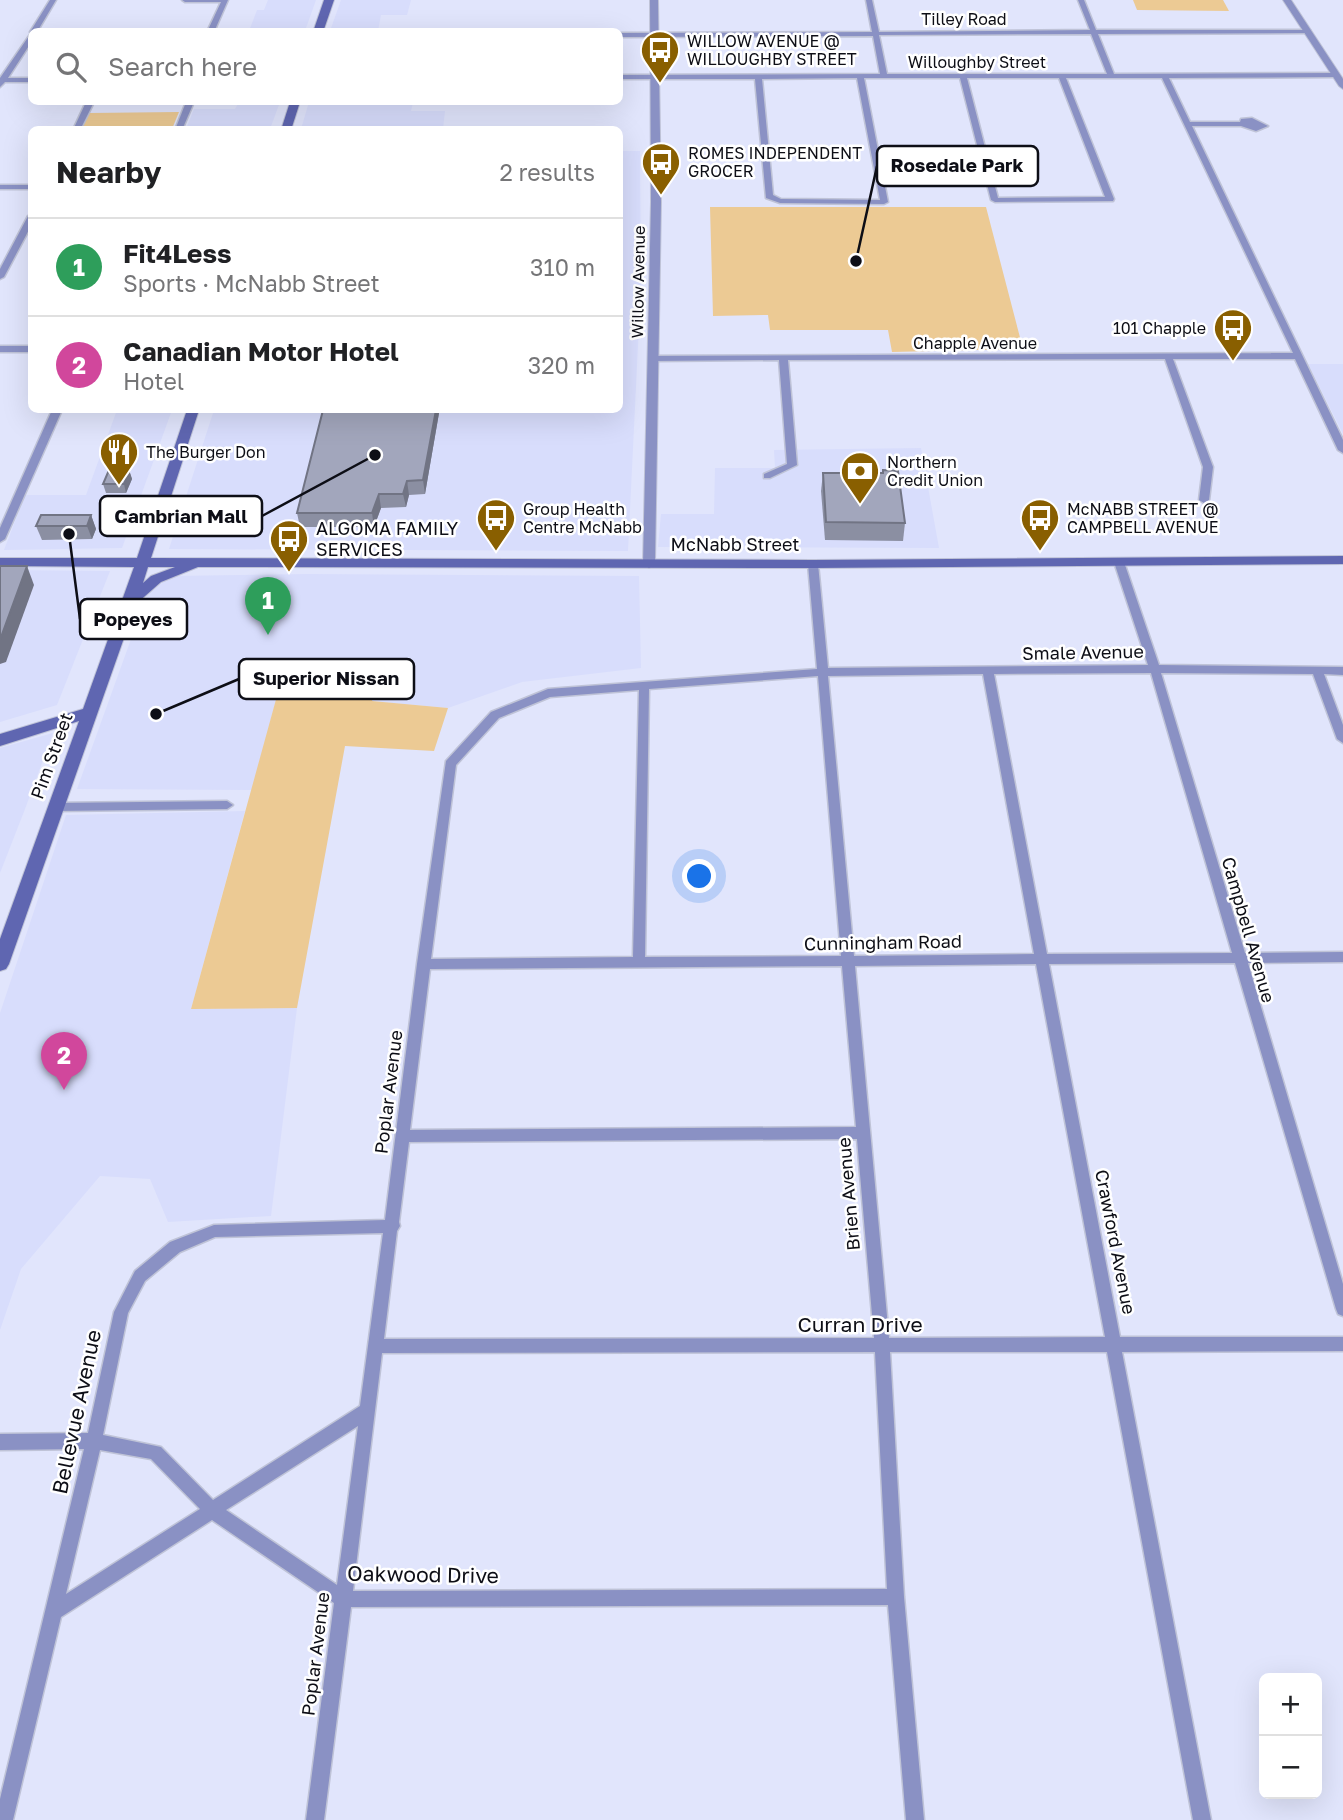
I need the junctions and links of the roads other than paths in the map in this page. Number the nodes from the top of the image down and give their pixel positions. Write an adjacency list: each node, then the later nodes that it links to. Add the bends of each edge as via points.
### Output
1 (53, 0): 9 (street)
2 (185, 0): 3 (street)
3 (225, 0): 10 (street)
4 (329, 0): 11 (main road)
5 (654, 0): 16 (street, Willow Avenue)
6 (869, 0): 14 (street)
7 (1081, 0): 13 (street)
8 (1287, 0): 12 (street)
9 (36, 28)
10 (212, 28)
11 (319, 28)
12 (1308, 31): 13 (street, Tilley Road); 21 (street)
13 (1094, 32): 14 (street, Tilley Road); 19 (street)
14 (875, 33): 16 (street, Tilley Road); 24 (street)
15 (623, 35): 16 (street, Tilley Road)
16 (653, 35): 27 (street, Willow Avenue)
17 (28, 41): 29 (street)
18 (1061, 75): 19 (street, Willoughby Street); 25 (street, Willoughby Street); 25 (street, via 1110,199 995,200)
19 (1111, 75): 20 (street, Willoughby Street)
20 (1164, 75): 21 (street, Willoughby Street); 34 (street)
21 (1335, 75): 30 (street)
22 (758, 76): 23 (street, Willoughby Street); 23 (street, via 769,196 780,201 884,202); 27 (street, Willoughby Street)
23 (860, 76): 24 (street, Willoughby Street)
24 (884, 76): 25 (street, Willoughby Street)
25 (963, 76)
26 (623, 77): 27 (street, Willoughby Street)
27 (654, 77): 48 (street, Willow Avenue)
28 (28, 80): 29 (street)
29 (1, 82)
30 (1343, 86)
31 (88, 105): 36 (street)
32 (189, 105): 37 (street)
33 (294, 105): 38 (main road)
34 (1188, 124): 35 (street); 46 (street)
35 (1243, 124)
36 (78, 126)
37 (180, 126)
38 (287, 126)
39 (0, 187): 40 (street)
40 (28, 187)
41 (28, 224): 42 (street)
42 (0, 277)
43 (0, 349): 44 (street)
44 (28, 349)
45 (1168, 356): 46 (street, Chapple Avenue); 47 (street, Chapple Avenue); 53 (street, via 1208,467)
46 (1298, 356): 51 (street)
47 (783, 357): 48 (street, Chapple Avenue); 52 (street, via 792,465)
48 (653, 358): 60 (street, Willow Avenue)
49 (56, 413): 54 (street)
50 (192, 413): 56 (main road, Pim Street)
51 (1343, 450)
52 (767, 476)
53 (1204, 500)
54 (0, 540)
55 (1343, 560): 59 (main road, McNabb Street)
56 (140, 561): 57 (main road, McNabb Street); 58 (main road, McNabb Street); 62 (main road, Pim Street)
57 (0, 562)
58 (204, 562): 60 (main road, McNabb Street); 62 (main road, via 156,579)
59 (1119, 562): 61 (main road, McNabb Street); 63 (street, Campbell Avenue)
60 (649, 564): 61 (main road, McNabb Street)
61 (813, 564): 66 (street, Brien Avenue)
62 (129, 602): 69 (main road, Pim Street)
63 (1155, 669): 64 (street, Smale Avenue); 67 (street, Smale Avenue); 74 (street, Campbell Avenue)
64 (1317, 671): 65 (street, Smale Avenue); 71 (street)
65 (1343, 671)
66 (823, 672): 67 (street, Smale Avenue); 68 (street, Poplar Avenue); 77 (street, Brien Avenue)
67 (988, 672): 76 (street, Crawford Avenue)
68 (644, 685): 78 (street); 80 (street, Poplar Avenue, via 548,694 495,715 450,764)
69 (88, 713): 70 (main road); 73 (main road, Pim Street)
70 (0, 740)
71 (1343, 740)
72 (227, 805): 73 (street)
73 (55, 807): 79 (main road, Pim Street)
74 (1237, 957): 75 (street, Cunningham Road); 76 (street, Cunningham Road); 84 (street, Campbell Avenue)
75 (1343, 957)
76 (1041, 958): 77 (street, Cunningham Road); 85 (street, Crawford Avenue)
77 (850, 961): 78 (street, Cunningham Road); 81 (street, Brien Avenue)
78 (639, 962): 80 (street, Cunningham Road)
79 (0, 964)
80 (423, 964): 82 (street, Poplar Avenue)
81 (863, 1133): 82 (street); 88 (street, Brien Avenue)
82 (403, 1136): 83 (street, Poplar Avenue)
83 (393, 1226): 87 (street, Poplar Avenue); 90 (street, Bellevue Avenue, via 214,1231 175,1247 140,1276 121,1312)
84 (1343, 1309)
85 (1115, 1343): 86 (street, Curran Drive); 88 (street, Curran Drive); 99 (street, Crawford Avenue)
86 (1343, 1344)
87 (377, 1346): 88 (street, Curran Drive); 89 (street, Poplar Avenue)
88 (882, 1347): 93 (street, Brien Avenue)
89 (368, 1410): 92 (street); 94 (street, Poplar Avenue)
90 (94, 1441): 91 (street, Oakwood Drive); 92 (street, Oakwood Drive, via 155,1452); 95 (street, Bellevue Avenue)
91 (0, 1442)
92 (213, 1511): 94 (street, Oakwood Drive); 95 (street)
93 (896, 1597): 94 (street, Oakwood Drive); 98 (street, Brien Avenue)
94 (343, 1599): 97 (street, Poplar Avenue)
95 (53, 1612): 96 (street, Bellevue Avenue)
96 (4, 1820)
97 (315, 1820)
98 (915, 1820)
99 (1202, 1820)

